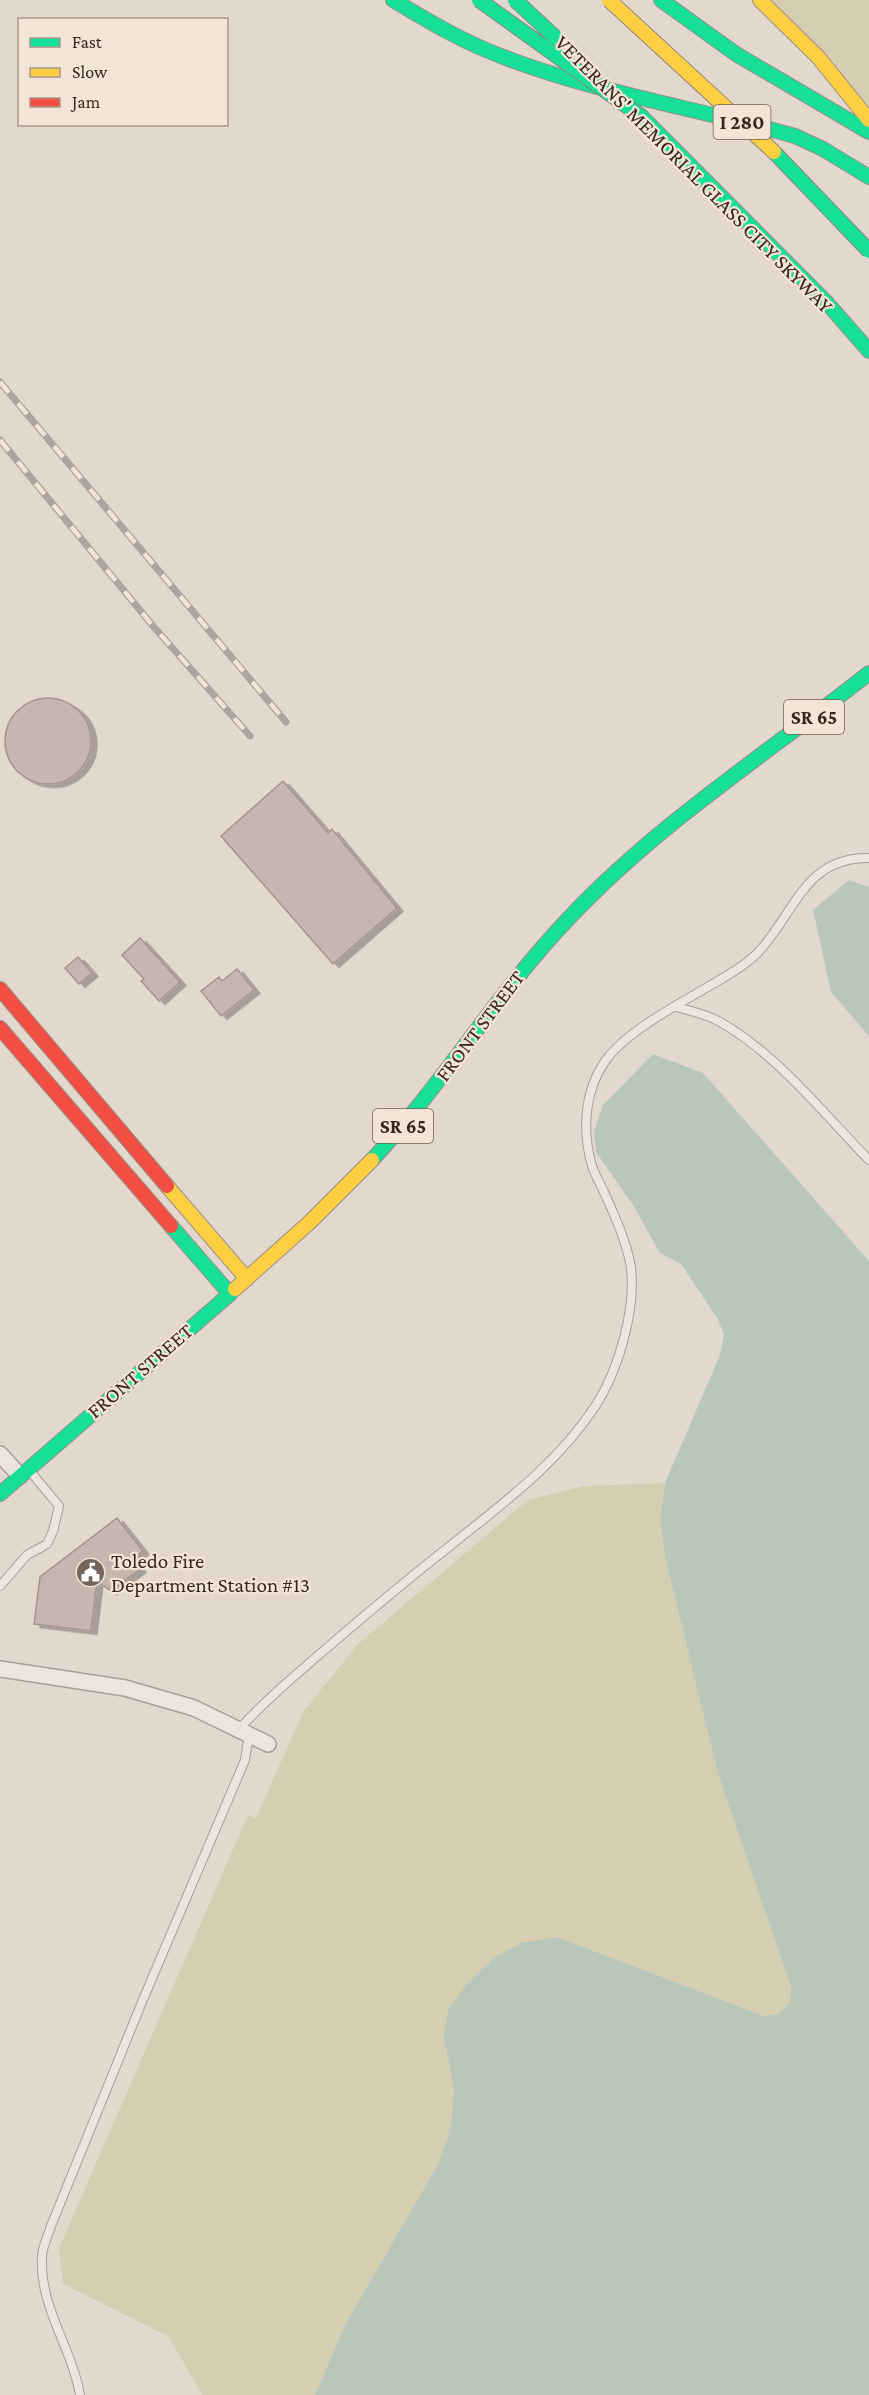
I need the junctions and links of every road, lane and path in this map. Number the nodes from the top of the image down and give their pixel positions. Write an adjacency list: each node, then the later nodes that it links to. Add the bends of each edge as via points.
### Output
1 (393, 0): 10 (main road, via 507,59 795,136)
2 (479, 0): 7 (main road, bridge)
3 (515, 0): 7 (main road, VETERANS' MEMORIAL GLASS CITY SKYWAY, bridge)
4 (609, 0): 11 (main road, I 280, bridge, via 781,158)
5 (661, 0): 9 (main road, via 748,61)
6 (760, 0): 8 (main road)
7 (642, 117): 12 (main road, VETERANS' MEMORIAL GLASS CITY SKYWAY, via 827,303)
8 (869, 120)
9 (869, 132)
10 (869, 177)
11 (869, 251)
12 (869, 351)
13 (869, 673): 19 (main road, FRONT STREET / SR 65, via 665,827 600,886 514,981 383,1149)
14 (869, 858): 16 (lane, via 851,858 822,870 801,892 760,951)
15 (0, 989): 19 (main road)
16 (676, 1006): 18 (lane, via 718,1020 748,1040); 26 (lane, via 628,1036 607,1059 587,1106 585,1131 591,1164 624,1242 631,1269 626,1331 613,1372 597,1404 543,1469 263,1703)
17 (0, 1028): 20 (main road)
18 (869, 1160)
19 (248, 1279): 20 (main road, FRONT STREET / SR 65)
20 (230, 1294): 22 (main road, FRONT STREET)
21 (0, 1454): 22 (street)
22 (24, 1473): 23 (main road, FRONT STREET); 24 (lane, via 59,1506 58,1518 47,1544 27,1555)
23 (0, 1494)
24 (0, 1586)
25 (0, 1669): 26 (street, via 125,1688 194,1708)
26 (244, 1732): 27 (street); 28 (lane, via 245,1760 142,2002 42,2255 42,2286 69,2354)
27 (268, 1744)
28 (80, 2395)

